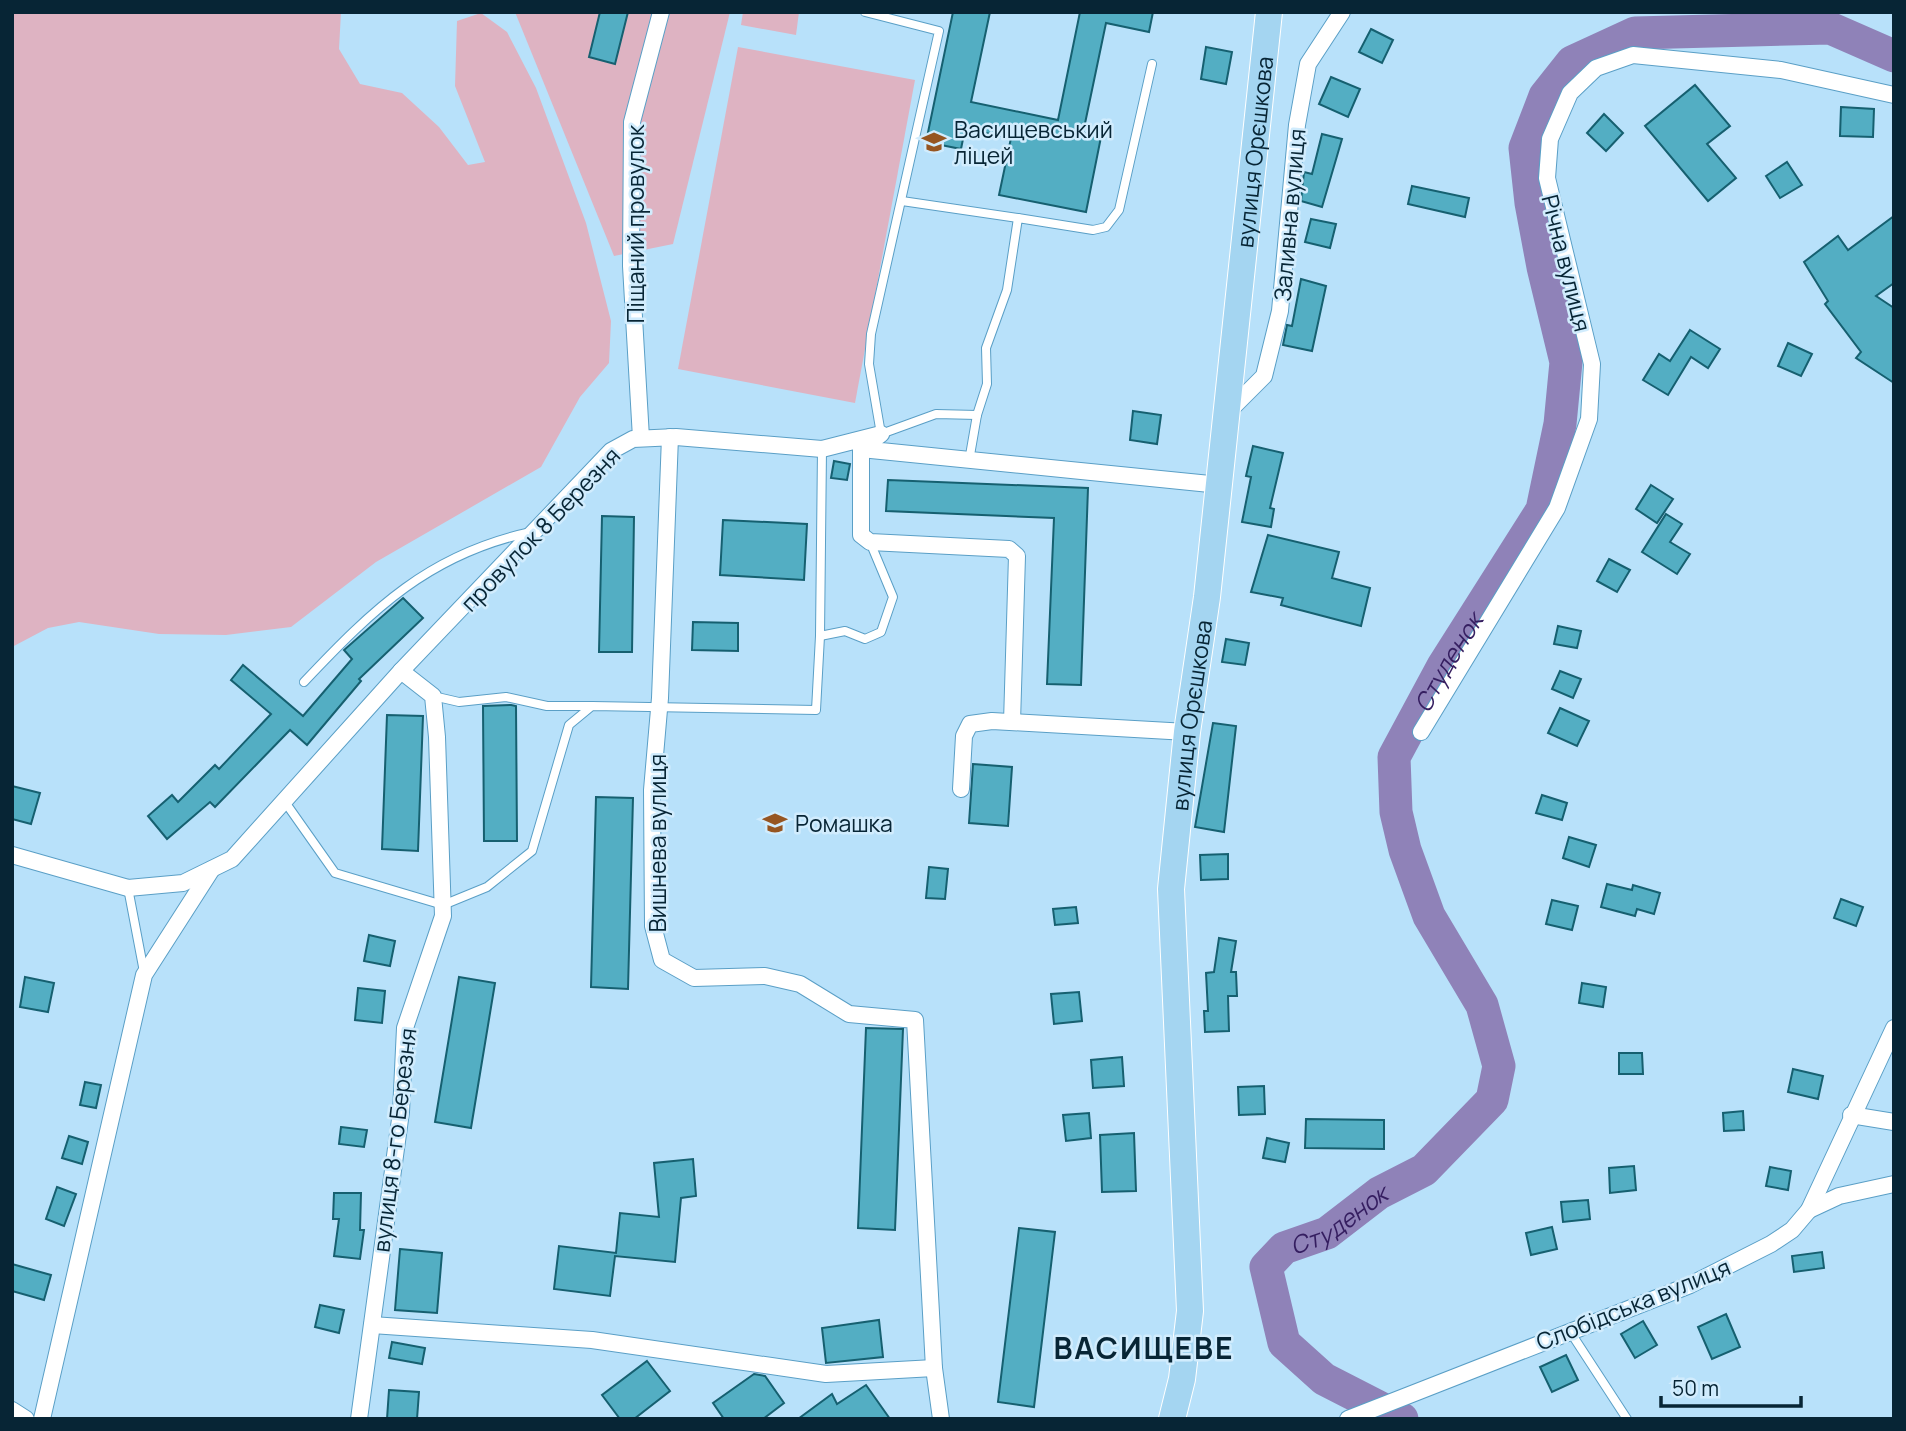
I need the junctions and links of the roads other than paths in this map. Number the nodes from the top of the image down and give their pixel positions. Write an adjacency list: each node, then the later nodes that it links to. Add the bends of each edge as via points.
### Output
1 (661, 12): 13 (street, Піщаний провулок, via 632,122 631,266)
2 (865, 12): 7 (lane, via 939,32)
3 (1269, 12): 9 (main road, вулиця Орєшкова)
4 (1342, 12): 9 (street, Заливна вулиця, via 1308,64 1297,125 1280,311 1264,376)
5 (1152, 64): 8 (lane, via 1119,210 1106,227 1093,230)
6 (1894, 95): 28 (street, Річна вулиця, via 1781,70 1633,55 1596,68 1570,93 1550,139 1547,178 1592,364 1588,419 1558,508)
7 (902, 201): 8 (lane); 11 (lane, via 871,334 869,363)
8 (1018, 218): 10 (lane, via 1007,290 986,348 987,384)
9 (1228, 412): 17 (main road, вулиця Орєшкова)
10 (977, 415): 11 (lane, via 936,414); 16 (lane)
11 (881, 434): 14 (street, провулок 8 Березня); 15 (street)
12 (670, 437): 13 (street, провулок 8 Березня); 14 (street, провулок 8 Березня); 25 (street, Вишнева вулиця)
13 (641, 438): 18 (street, провулок 8 Березня, via 611,451)
14 (822, 449): 20 (lane)
15 (861, 449): 16 (street); 19 (street, via 861,534)
16 (969, 461): 17 (street)
17 (1220, 485): 27 (main road, вулиця Орєшкова)
18 (537, 531): 21 (street, провулок 8 Березня); 22 (lane, via 489,541 427,571 357,625)
19 (870, 542): 20 (lane, via 893,597 881,632 864,639 845,631); 26 (street, via 1009,550 1017,556)
20 (820, 636): 25 (lane, via 816,710)
21 (401, 671): 23 (street); 30 (street, провулок 8 Березня)
22 (304, 682)
23 (433, 696): 24 (lane, via 459,702 506,698 547,706); 34 (street, вулиця 8-го Березня)
24 (592, 706): 25 (lane); 34 (lane, via 569,725 531,852 486,887)
25 (659, 706): 43 (street, Вишнева вулиця, via 652,790 653,926 662,960 694,978 765,976 800,984 849,1014 915,1020)
26 (1012, 722): 27 (street); 29 (street, via 970,724 964,736)
27 (1186, 732): 49 (main road, вулиця Орєшкова, via 1171,889 1190,1311 1182,1379)
28 (1421, 733)
29 (961, 789)
30 (285, 802): 32 (street, провулок 8 Березня, via 232,859); 34 (lane, via 335,873)
31 (12, 855): 33 (street, провулок 8 Березня)
32 (212, 869): 33 (street, провулок 8 Березня, via 183,883); 35 (street)
33 (128, 888): 35 (lane)
34 (443, 905): 41 (street, вулиця 8-го Березня, via 405,1028 401,1112)
35 (144, 975): 46 (street)
36 (1894, 1028): 37 (street, Слобідська вулиця)
37 (1851, 1115): 38 (street); 40 (street, Слобідська вулиця)
38 (1894, 1122)
39 (1894, 1184): 40 (street, via 1839,1196)
40 (1809, 1210): 42 (street, Слобідська вулиця, via 1793,1230 1690,1285)
41 (372, 1325): 43 (street, via 592,1340 826,1374); 47 (street, вулиця 8-го Березня)
42 (1569, 1330): 50 (street, Слобідська вулиця); 51 (lane)
43 (934, 1368): 48 (street, Вишнева вулиця)
44 (12, 1410): 45 (street)
45 (26, 1419)
46 (42, 1419)
47 (359, 1419)
48 (941, 1419)
49 (1171, 1419)
50 (1348, 1419)
51 (1627, 1419)

